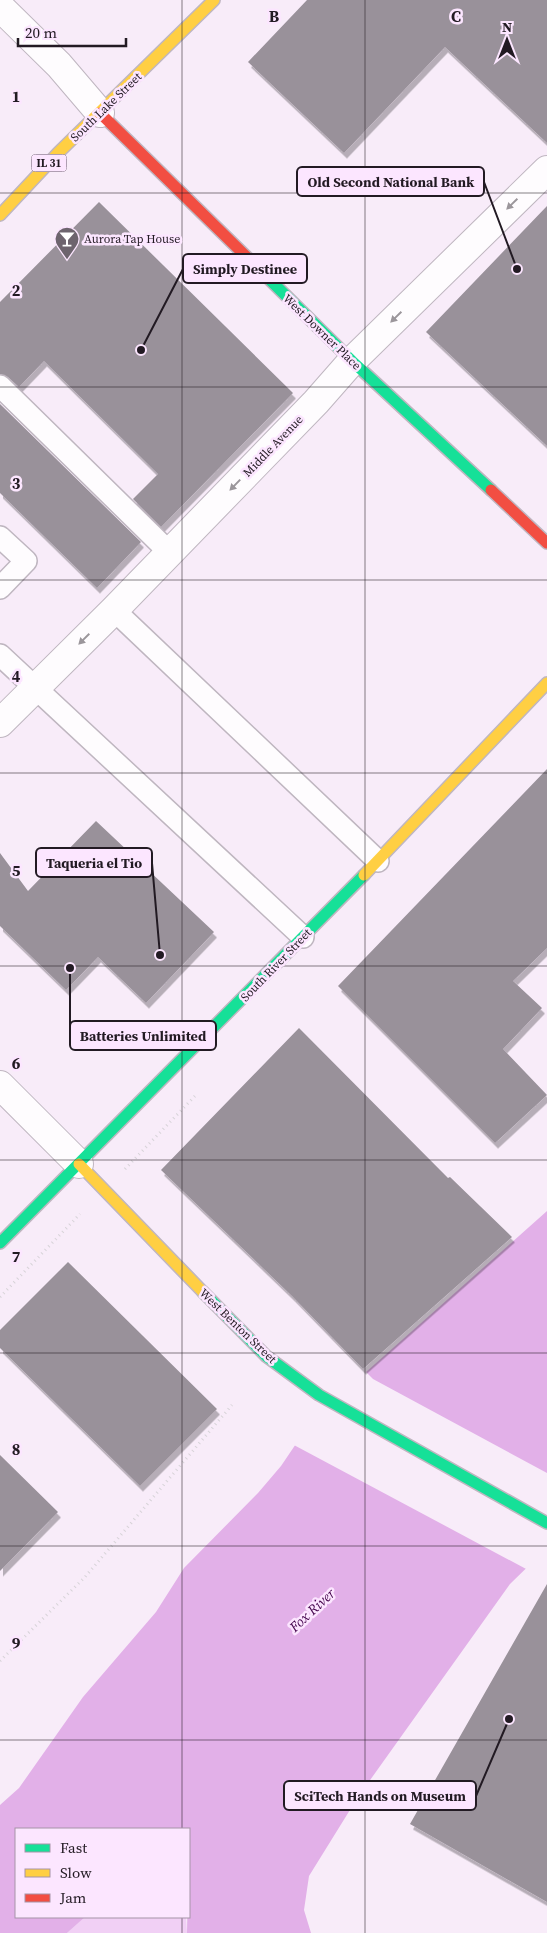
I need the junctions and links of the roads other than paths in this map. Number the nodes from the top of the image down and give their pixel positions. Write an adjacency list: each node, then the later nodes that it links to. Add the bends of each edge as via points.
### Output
1 (214, 0): 3 (street, South Lake Street / IL 31)
2 (3, 18): 3 (street, West Downer Place, via 59,65)
3 (100, 113): 5 (street, South Lake Street / IL 31); 6 (street, West Downer Place)
4 (547, 170): 6 (street, Middle Avenue, one-way to 6)
5 (0, 215)
6 (352, 361): 9 (street, West Downer Place); 10 (street, Middle Avenue, one-way to 10)
7 (0, 386): 10 (lane)
8 (0, 537): 11 (lane, via 26,561)
9 (547, 543)
10 (169, 552): 12 (street, Middle Avenue)
11 (0, 588)
12 (114, 610): 15 (street, Middle Avenue, one-way to 15); 17 (lane)
13 (0, 655): 15 (lane)
14 (547, 683): 17 (street, South River Street)
15 (36, 687): 16 (street, Middle Avenue); 18 (lane)
16 (0, 723)
17 (378, 861): 18 (street, South River Street)
18 (303, 937): 20 (street, South River Street)
19 (0, 1085): 20 (street, West Benton Street)
20 (79, 1164): 21 (street, South River Street); 22 (street, West Benton Street, via 266,1356 319,1396)
21 (0, 1243)
22 (547, 1523)

